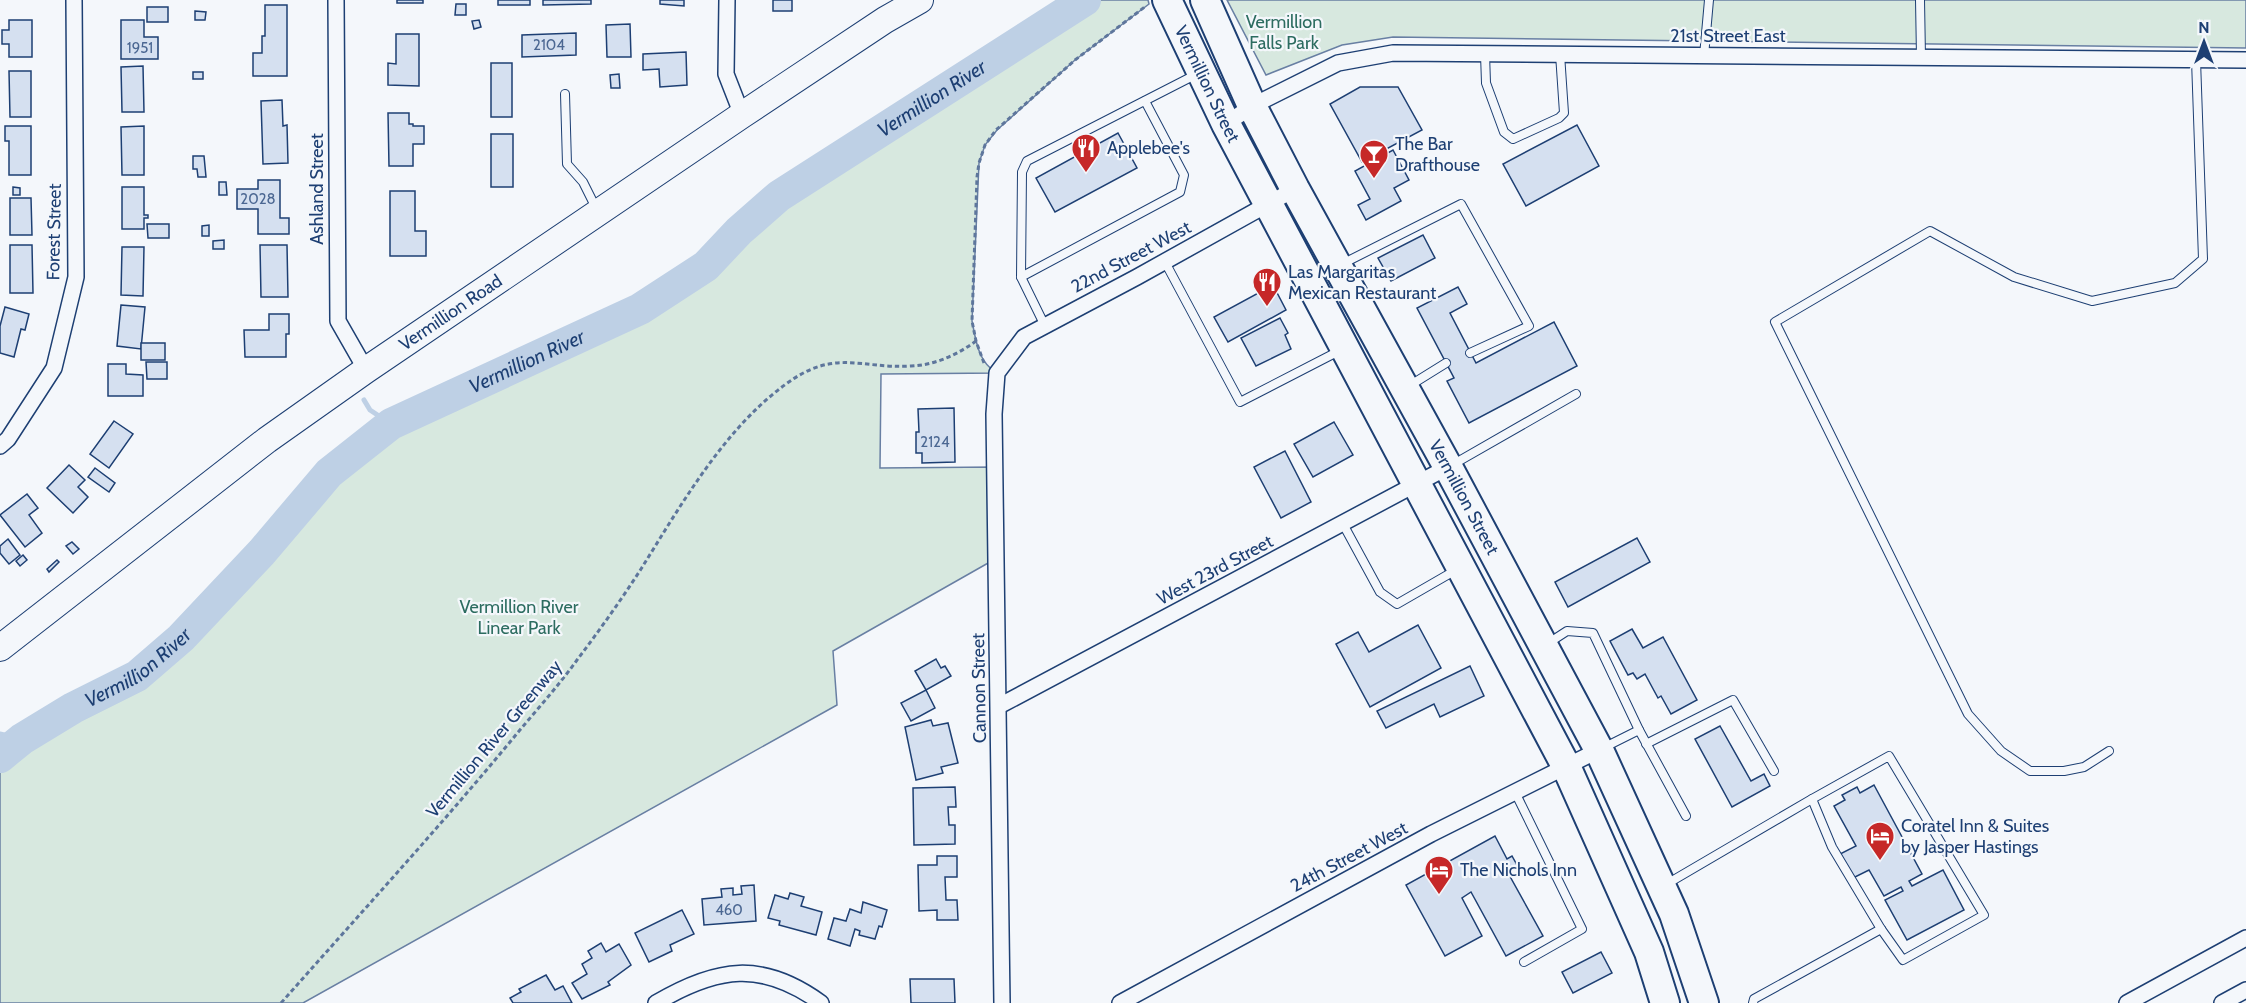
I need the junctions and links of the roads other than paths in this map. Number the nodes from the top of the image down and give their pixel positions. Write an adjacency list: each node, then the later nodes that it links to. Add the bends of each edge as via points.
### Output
1 (74, 0): 35 (street, Forest Street, via 76,277 54,368)
2 (336, 0): 31 (street, Ashland Street, via 338,321)
3 (726, 0): 19 (street, via 726,74)
4 (920, 0): 19 (main road, Vermillion Road)
5 (1205, 0): 18 (highway, Vermillion Street)
6 (1709, 0): 11 (lane)
7 (1920, 0): 12 (lane)
8 (1163, 5): 15 (highway, Vermillion Street)
9 (1485, 54): 10 (street, 21st Street East); 10 (lane, via 1486,83 1504,132 1513,139 1564,113); 18 (street, 21st Street East, via 1393,53 1338,63)
10 (1560, 54): 11 (street, 21st Street East)
11 (1704, 56): 12 (street, 21st Street East)
12 (1921, 57): 13 (street, 21st Street East)
13 (2196, 60): 14 (street, 21st Street East); 46 (lane, via 2203,259 2175,284 2092,301 2014,277 1930,231 1775,322 1968,714 2001,750 2030,771 2084,767)
14 (2246, 60)
15 (1201, 72): 17 (lane); 20 (highway, Vermillion Street)
16 (565, 94): 23 (lane, via 567,164 583,182)
17 (1145, 101): 26 (lane, via 1027,161 1022,172); 26 (lane, via 1184,175 1180,192)
18 (1252, 106): 20 (street, 21st Street East); 21 (highway, Vermillion Street)
19 (742, 115): 23 (main road, Vermillion Road)
20 (1226, 123): 22 (highway, Vermillion Street)
21 (1295, 189): 22 (street, 22nd Street West); 25 (highway, Vermillion Street)
22 (1268, 204): 24 (street, 22nd Street West); 28 (highway, Vermillion Street)
23 (598, 212): 31 (main road, Vermillion Road)
24 (1165, 262): 27 (street, 22nd Street West); 28 (lane, via 1240,402)
25 (1338, 266): 29 (lane, via 1461,204 1529,326); 33 (highway, Vermillion Street)
26 (1021, 277): 27 (lane)
27 (1045, 326): 32 (street, 22nd Street West, via 1024,337)
28 (1345, 348): 37 (highway, Vermillion Street)
29 (1470, 352)
30 (1446, 363): 33 (lane)
31 (366, 370): 41 (main road, Vermillion Road, via 267,440)
32 (997, 373): 42 (street, Cannon Street, via 994,414)
33 (1405, 388): 36 (highway, Vermillion Street)
34 (1576, 394): 36 (lane)
35 (0, 446)
36 (1448, 467): 37 (street, West 23rd Street); 40 (highway, Vermillion Street)
37 (1418, 484): 38 (street, West 23rd Street); 39 (highway, Vermillion Street)
38 (1343, 524): 39 (lane, via 1380,592 1397,604); 42 (street, West 23rd Street)
39 (1462, 567): 47 (highway, Vermillion Street)
40 (1544, 647): 43 (lane, via 1567,631 1593,633); 45 (highway, Vermillion Street)
41 (0, 648)
42 (999, 706): 59 (street, Cannon Street)
43 (1639, 730): 44 (lane); 45 (lane)
44 (1646, 744): 48 (lane, via 1733,700); 51 (lane)
45 (1599, 750): 47 (street, 24th Street West); 52 (highway, Vermillion Street)
46 (2109, 750)
47 (1566, 766): 49 (street, 24th Street West); 61 (highway, Vermillion Street, via 1649,952)
48 (1774, 771)
49 (1515, 792): 55 (lane, via 1582,929); 60 (street, 24th Street West)
50 (1812, 799): 52 (lane); 53 (lane, via 1832,848); 53 (lane, via 1889,756 1984,915 1903,960)
51 (1686, 816)
52 (1661, 888): 62 (highway, Vermillion Street, via 1674,914)
53 (1881, 929): 63 (lane)
54 (2246, 938): 64 (street)
55 (1524, 962)
56 (2246, 990): 65 (street)
57 (656, 1003): 58 (street, via 691,983 752,972 781,980)
58 (821, 1003)
59 (1002, 1003)
60 (1120, 1003)
61 (1665, 1003)
62 (1704, 1003)
63 (1753, 1003)
64 (2127, 1003)
65 (2222, 1003)

